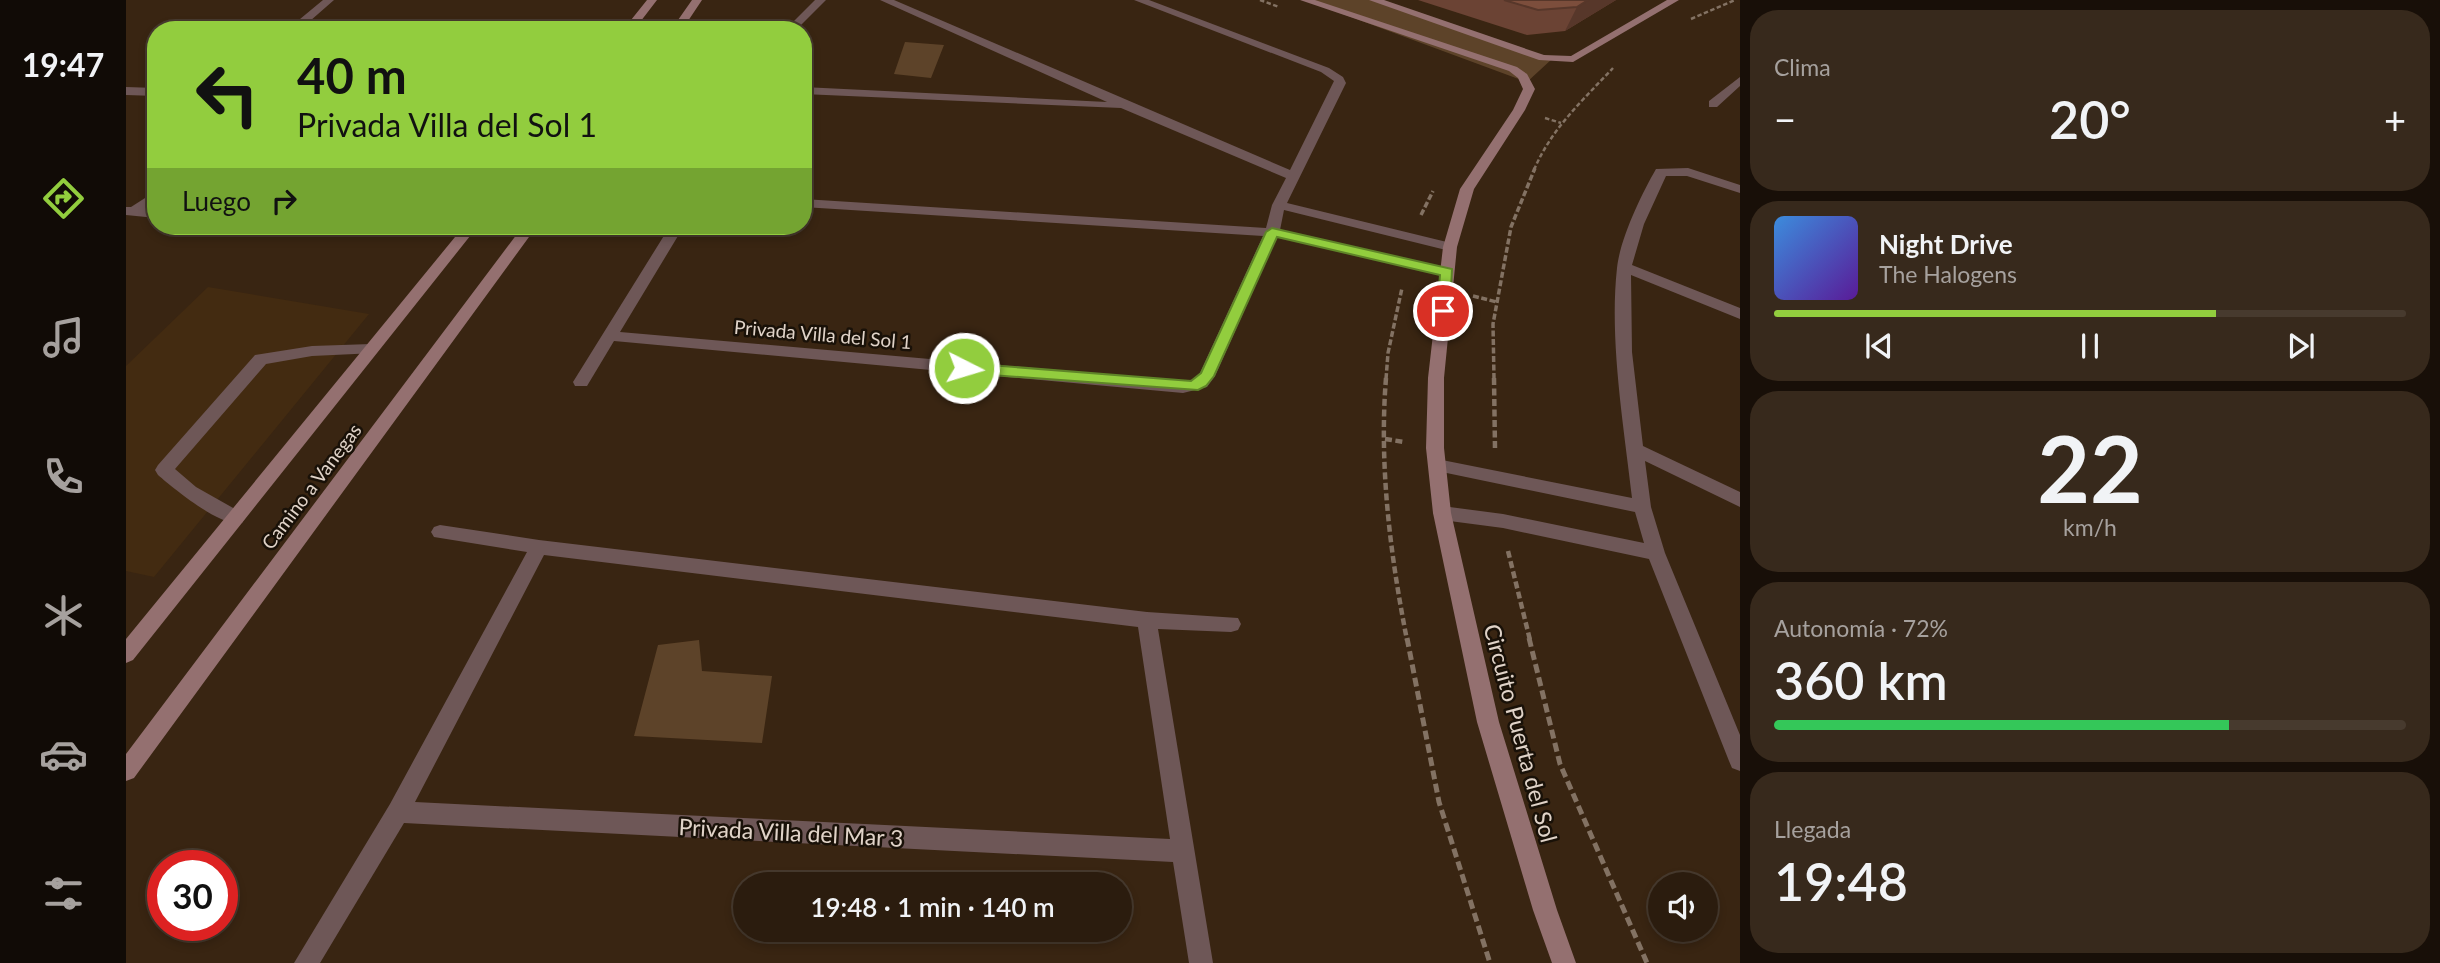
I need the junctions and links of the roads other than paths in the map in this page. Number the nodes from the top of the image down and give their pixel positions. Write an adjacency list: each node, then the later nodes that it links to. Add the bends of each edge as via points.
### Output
1 (329, 0): 10 (street)
2 (652, 0): 11 (street)
3 (697, 0): 12 (street)
4 (821, 0): 13 (street)
5 (886, 0): 20 (street)
6 (1139, 0): 21 (street, Privada Villa del Sol 1, via 1339,79 1337,93)
7 (1305, 0): 31 (street, Circuito Puerta del Sol, via 1350,10 1513,69 1527,82 1529,89 1519,110 1467,189)
8 (1374, 0): 9 (street, via 1552,59 1573,59)
9 (1674, 0)
10 (304, 21)
11 (635, 21)
12 (682, 21)
13 (799, 21)
14 (1740, 80): 16 (street)
15 (812, 90): 20 (street)
16 (1734, 90): 19 (street)
17 (126, 91): 18 (street)
18 (147, 92)
19 (1713, 104)
20 (1128, 107): 21 (street)
21 (1293, 176): 25 (street, Privada Villa del Sol 1)
22 (1740, 189): 32 (street, via 1688,172 1661,172)
23 (147, 201): 26 (street)
24 (812, 204): 27 (street)
25 (1279, 205): 27 (street, Privada Villa del Sol 1); 31 (street)
26 (131, 211)
27 (1272, 232): 33 (street); 35 (street, Privada Villa del Sol 1, via 1207,376 1193,386)
28 (464, 235): 36 (street, Camino a Vanegas)
29 (523, 235): 51 (street, Camino a Vanegas)
30 (671, 235): 35 (street)
31 (1450, 247): 33 (street, Circuito Puerta del Sol)
32 (1624, 267): 34 (street); 38 (street, via 1624,352)
33 (1447, 272): 39 (street, Circuito Puerta del Sol, via 1436,378)
34 (1740, 314)
35 (609, 336): 37 (street)
36 (371, 349): 43 (street, Camino a Vanegas); 43 (street, via 261,359 164,470 190,492)
37 (581, 382)
38 (1635, 449): 40 (street); 41 (street)
39 (1437, 465): 41 (street); 42 (street, Circuito Puerta del Sol)
40 (1740, 500)
41 (1642, 506): 46 (street)
42 (1442, 513): 46 (street); 56 (street, Circuito Puerta del Sol, via 1488,722)
43 (236, 518): 49 (street, Camino a Vanegas)
44 (440, 533): 45 (street)
45 (539, 547): 47 (street); 52 (street)
46 (1656, 553): 50 (street)
47 (1147, 620): 48 (street); 53 (street)
48 (1231, 624)
49 (126, 654)
50 (1740, 761)
51 (126, 771)
52 (398, 812): 53 (street, Privada Villa del Mar 3); 54 (street)
53 (1184, 851): 55 (street)
54 (306, 963)
55 (1202, 963)
56 (1564, 963)

